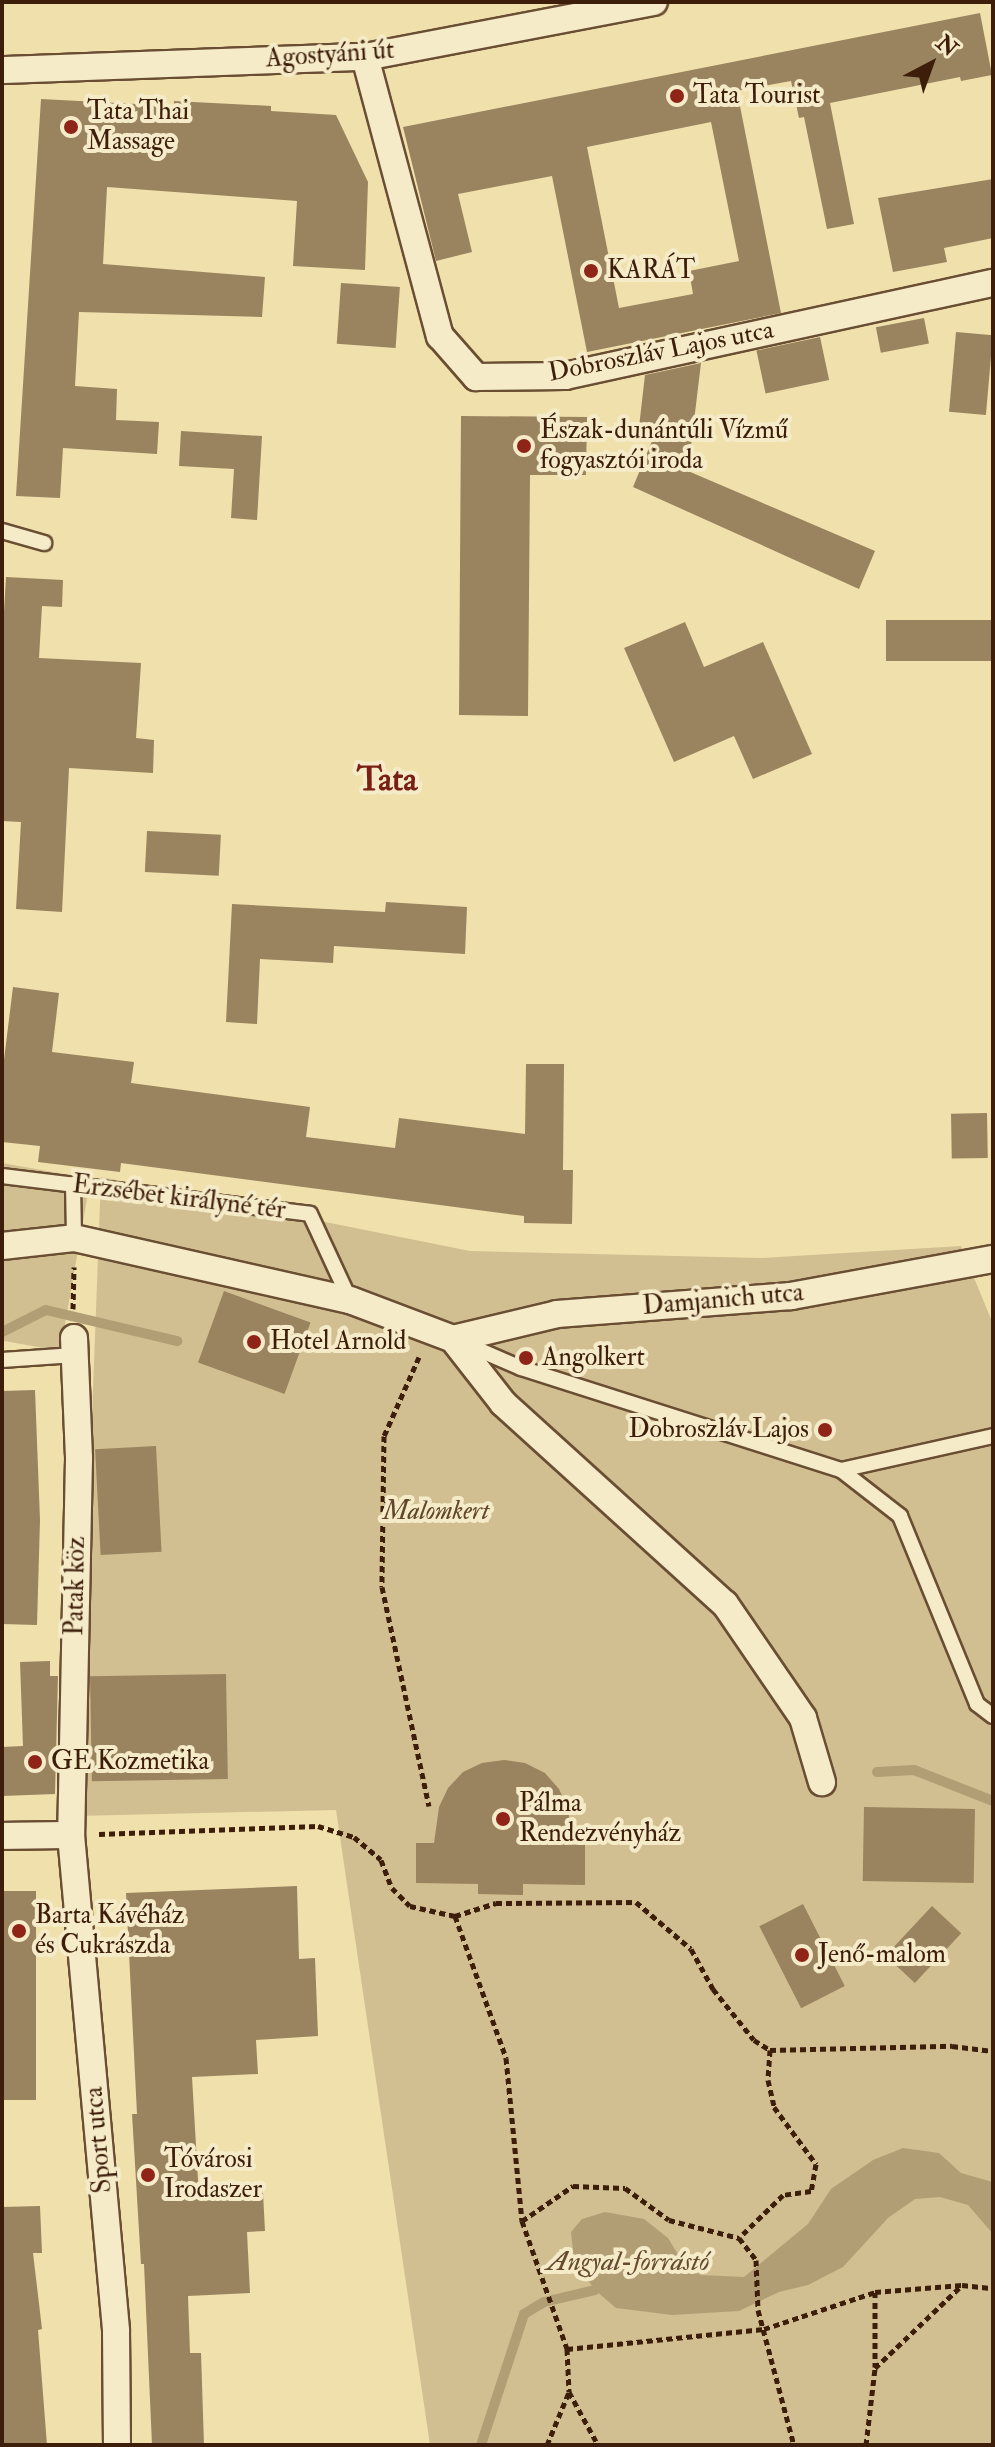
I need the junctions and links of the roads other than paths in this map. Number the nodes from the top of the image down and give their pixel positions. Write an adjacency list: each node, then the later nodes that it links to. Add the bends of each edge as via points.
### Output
1 (654, 2): 2 (street, Agostyáni út)
2 (365, 57): 3 (street, Agostyáni út); 4 (street, Dobroszláv Lajos utca, via 440,336 476,377 565,376)
3 (2, 70)
4 (993, 283)
5 (2, 531): 6 (lane)
6 (44, 543)
7 (2, 1176): 8 (lane, Erzsébet királyné tér)
8 (73, 1184): 9 (lane); 12 (lane, Erzsébet királyné tér, via 310,1214)
9 (74, 1238): 10 (street, Erzsébet királyné tér); 12 (street, Erzsébet királyné tér)
10 (2, 1246)
11 (993, 1259): 13 (street, Damjanich utca, via 791,1296 557,1314)
12 (350, 1300): 13 (street, Erzsébet királyné tér)
13 (442, 1335): 17 (lane, via 521,1368); 19 (street, via 503,1403 725,1604 803,1718)
14 (74, 1346): 15 (lane); 20 (street, Patak köz, via 79,1459)
15 (2, 1360)
16 (993, 1436): 17 (lane)
17 (841, 1470): 18 (lane, via 900,1516 977,1704)
18 (993, 1716)
19 (822, 1782)
20 (71, 1835): 21 (street); 22 (street, Sport utca, via 116,2331)
21 (2, 1836)
22 (117, 2445)

